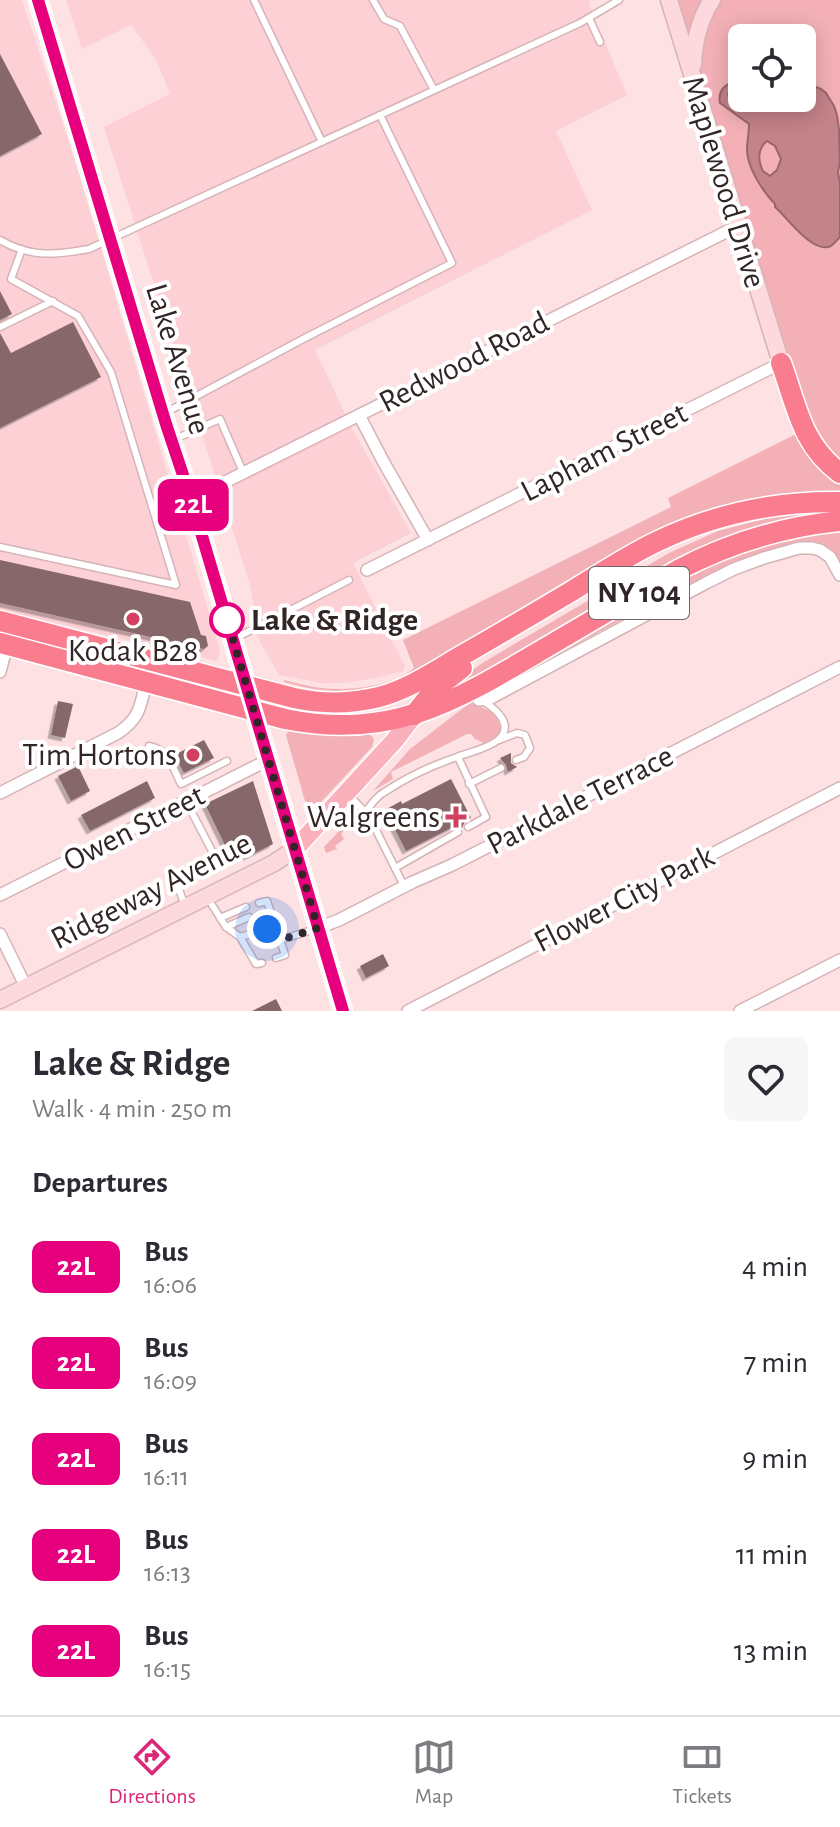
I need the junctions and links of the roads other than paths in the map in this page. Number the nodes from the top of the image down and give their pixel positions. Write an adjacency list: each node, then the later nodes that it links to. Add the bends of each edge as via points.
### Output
1 (38, 0): 15 (main road, Lake Avenue)
2 (254, 0): 12 (lane)
3 (373, 0): 10 (lane, via 384,19 400,26)
4 (619, 0): 7 (lane)
5 (669, 0): 9 (street, Maplewood Drive)
6 (712, 0): 9 (street, via 697,32)
7 (589, 18): 8 (lane); 10 (lane)
8 (600, 42)
9 (694, 83): 13 (street, Maplewood Drive)
10 (434, 90): 11 (lane)
11 (380, 115): 12 (lane); 20 (lane, via 452,263)
12 (322, 142): 15 (lane)
13 (738, 226): 19 (street, Maplewood Drive); 21 (street, Redwood Road)
14 (0, 240): 16 (lane)
15 (110, 240): 16 (lane, via 58,255); 20 (main road, Lake Avenue)
16 (22, 249): 17 (lane, via 11,279)
17 (53, 301): 18 (lane); 29 (lane, via 78,316 111,372 176,585)
18 (0, 327)
19 (781, 363): 24 (highway, via 805,433); 28 (street, Lapham Street)
20 (163, 414): 22 (main road, Lake Avenue)
21 (359, 415): 23 (street, Redwood Road); 28 (street)
22 (172, 441): 23 (lane, via 220,419); 25 (main road, Lake Avenue)
23 (243, 472): 25 (street, Redwood Road)
24 (840, 473)
25 (191, 499): 35 (main road, Lake Avenue)
26 (840, 502): 33 (highway, NY 104, via 763,507 690,527)
27 (840, 521): 41 (highway, NY 104, via 775,532 712,553)
28 (428, 540): 30 (street, Lapham Street)
29 (0, 547)
30 (367, 570)
31 (840, 575): 42 (street, via 830,557 808,548 734,569)
32 (349, 580): 35 (lane)
33 (542, 609): 40 (highway, NY 104, via 416,682 380,696 319,702); 44 (highway, via 434,690)
34 (6, 622): 36 (street); 40 (highway, NY 104)
35 (233, 639): 40 (main road, Lake Avenue)
36 (3, 644): 38 (street); 39 (highway, NY 104)
37 (840, 667): 62 (street, Parkdale Terrace)
38 (0, 672)
39 (146, 683): 43 (highway, NY 104); 54 (street, via 132,724)
40 (246, 685): 43 (main road, Lake Avenue)
41 (453, 700): 42 (highway); 44 (highway, NY 104)
42 (479, 700): 45 (lane, via 504,721)
43 (254, 711): 44 (highway, NY 104, via 336,725); 48 (main road, Lake Avenue)
44 (414, 715): 55 (main road, Ridgeway Avenue)
45 (497, 741): 47 (lane); 49 (lane, via 525,735 530,748)
46 (149, 746): 50 (lane, via 164,752 181,784)
47 (458, 757): 52 (lane); 57 (lane, via 380,794)
48 (268, 760): 56 (street, Owen Street); 60 (main road, Lake Avenue)
49 (516, 760)
50 (227, 761)
51 (501, 768): 52 (lane)
52 (469, 784): 58 (lane, via 486,817)
53 (840, 788): 89 (street, Flower City Park)
54 (0, 793)
55 (346, 793): 57 (lane); 60 (main road, Ridgeway Avenue)
56 (186, 801): 63 (street, Owen Street); 66 (lane, via 212,851 177,880)
57 (366, 811): 61 (lane)
58 (468, 827)
59 (458, 832): 61 (lane)
60 (295, 849): 64 (street, Ridgeway Avenue); 74 (main road, Lake Avenue)
61 (395, 868): 62 (lane)
62 (404, 886): 74 (street, Parkdale Terrace)
63 (0, 895)
64 (207, 897): 66 (street, Ridgeway Avenue); 71 (lane)
65 (259, 903): 68 (lane, via 267,901)
66 (186, 907): 86 (street, Ridgeway Avenue)
67 (246, 907): 71 (lane)
68 (270, 910): 69 (lane); 72 (lane)
69 (262, 913)
70 (249, 917): 73 (lane)
71 (220, 918): 73 (lane)
72 (275, 926): 75 (lane); 79 (lane)
73 (226, 927): 78 (lane)
74 (318, 928): 79 (lane); 88 (main road, Lake Avenue)
75 (267, 929)
76 (254, 933): 78 (lane)
77 (0, 934): 86 (street)
78 (240, 937): 82 (lane)
79 (280, 940): 80 (lane); 83 (lane, via 285,955)
80 (271, 943)
81 (258, 947): 82 (lane)
82 (247, 950): 85 (lane, via 256,964)
83 (276, 958)
84 (840, 960): 90 (street)
85 (262, 963)
86 (26, 987): 87 (street, Ridgeway Avenue)
87 (0, 1000)
88 (343, 1011)
89 (408, 1011)
90 (740, 1011)

